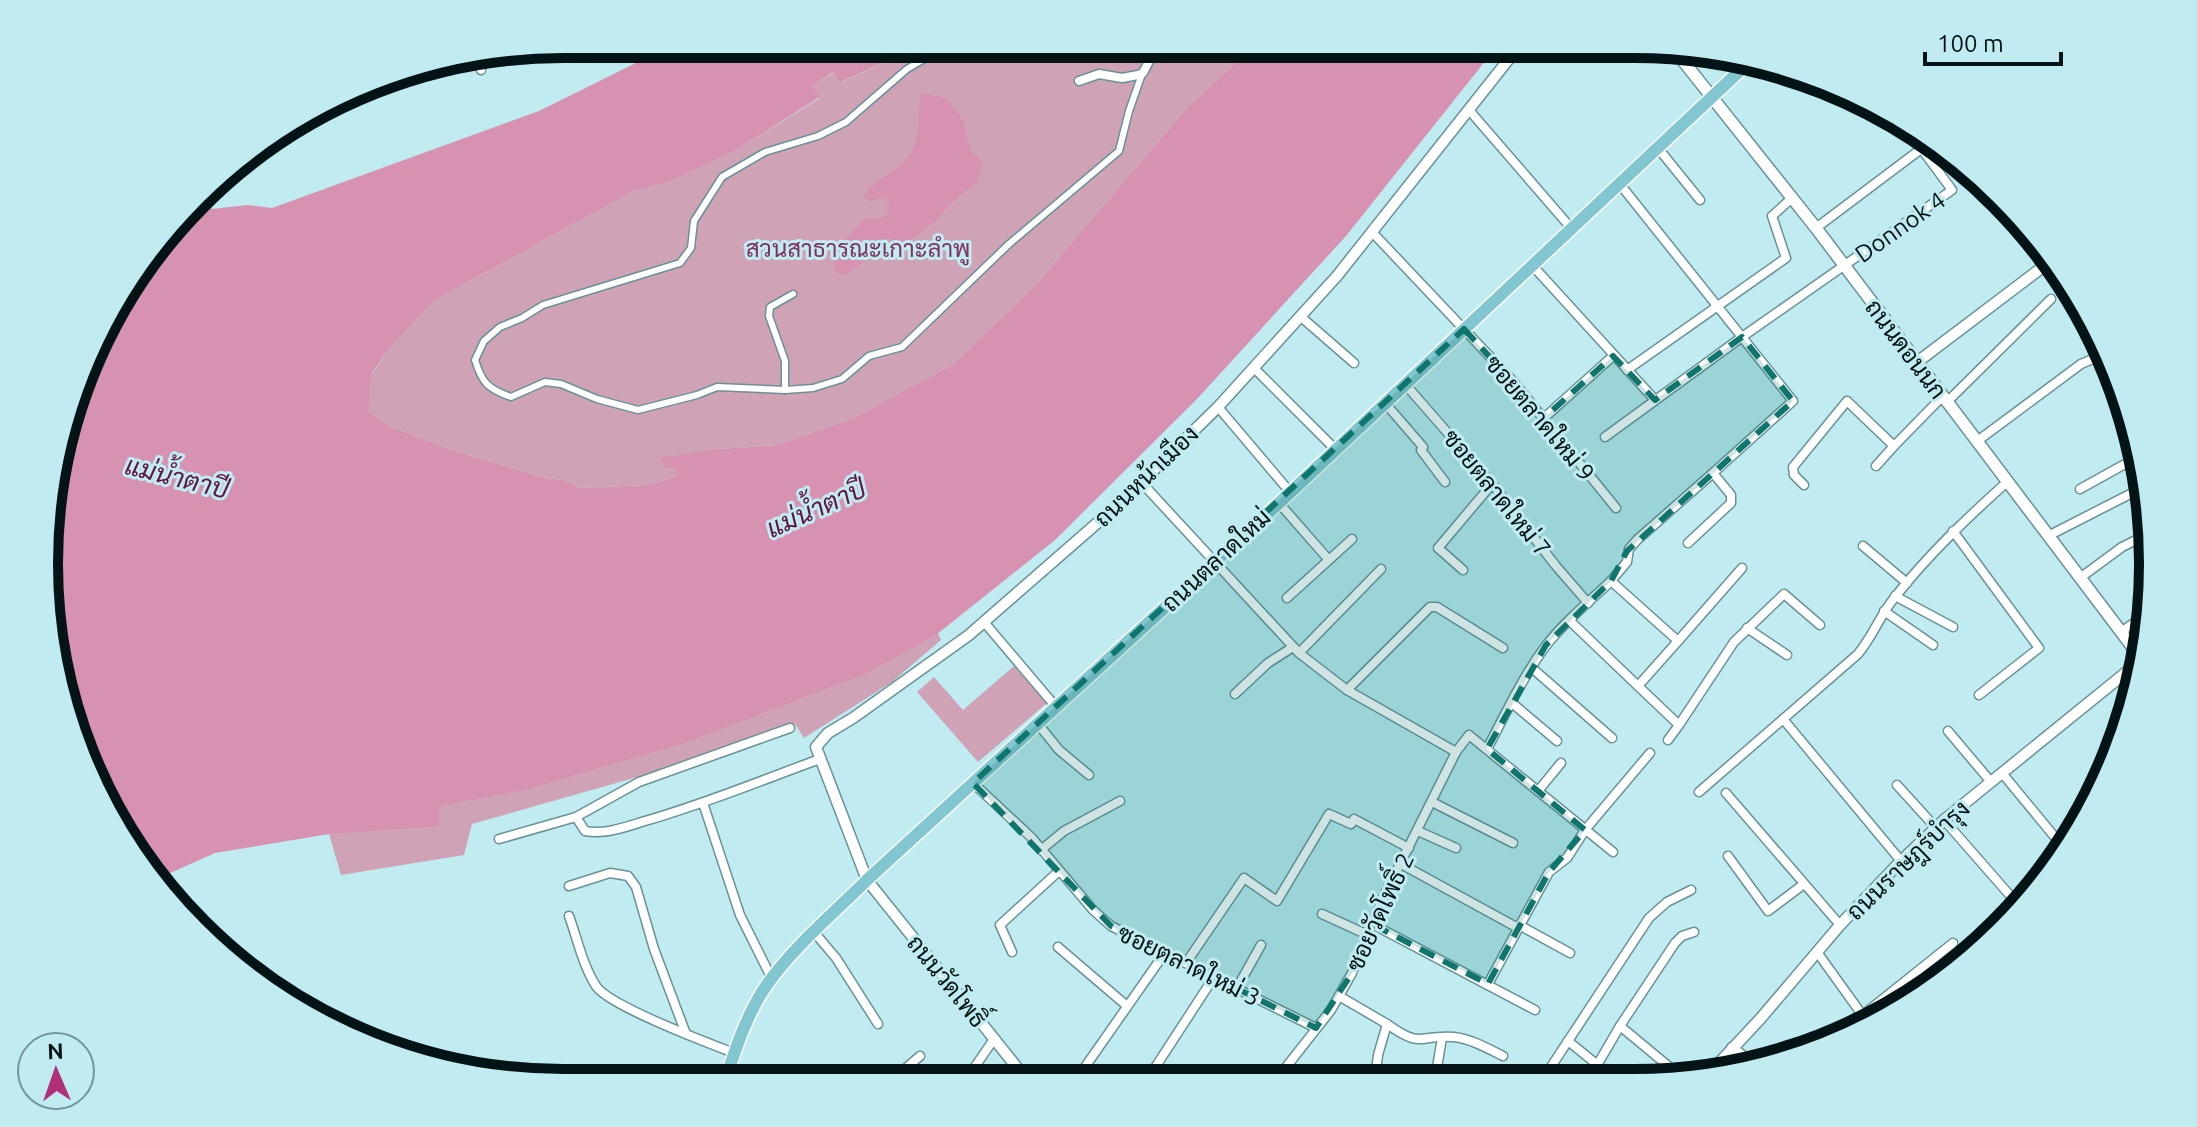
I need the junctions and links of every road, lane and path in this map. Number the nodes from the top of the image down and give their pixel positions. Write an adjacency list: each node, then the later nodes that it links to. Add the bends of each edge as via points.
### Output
1 (926, 58): 37 (street, via 846,122 765,152 722,177 694,221 691,248 680,263 543,305 500,327 484,341 475,360 480,379 511,397 545,382 638,410 717,387)
2 (1149, 58): 8 (street)
3 (1510, 58): 11 (street, ถนนหน้าเมือง)
4 (1683, 60): 10 (main road, ถนนดอนนก)
5 (479, 65): 6 (street)
6 (481, 70)
7 (1741, 70): 10 (main road, ถนนตลาดใหม่)
8 (1143, 73): 9 (street, via 1122,78 1099,74); 37 (street, via 1119,151 1009,244 902,347 869,356 842,379)
9 (1079, 81)
10 (1712, 97): 12 (main road, ถนนตลาดใหม่); 16 (main road, ถนนดอนนก)
11 (1469, 110): 18 (street); 20 (street, ถนนหน้าเมือง)
12 (1658, 148): 15 (main road, ถนนตลาดใหม่); 17 (street)
13 (1921, 148): 19 (street, Donnok 4)
14 (1926, 151): 22 (street, Donnok 4, via 1952,190)
15 (1619, 183): 18 (main road, ถนนตลาดใหม่); 26 (street)
16 (1792, 198): 19 (main road, ถนนดอนนก); 26 (street, via 1772,216 1786,258)
17 (1700, 200)
18 (1571, 228): 21 (main road, ถนนตลาดใหม่)
19 (1816, 228): 22 (main road, ถนนดอนนก)
20 (1372, 232): 27 (street, ถนนหน้าเมือง); 28 (street, ซอยตลาดใหม่ 9)
21 (1532, 265): 28 (main road, ถนนตลาดใหม่); 30 (street)
22 (1844, 267): 29 (street); 33 (main road, ถนนดอนนก)
23 (2043, 267): 33 (street)
24 (793, 294): 37 (street, via 770,307 769,316 785,361)
25 (2051, 299): 39 (street)
26 (1717, 305): 29 (street); 35 (street)
27 (1300, 316): 32 (street); 34 (street, ถนนหน้าเมือง)
28 (1464, 329): 36 (main road, ถนนตลาดใหม่); 42 (street, ซอยตลาดใหม่ 9)
29 (1742, 337): 38 (street); 49 (street, via 1793,401)
30 (1613, 356): 35 (street); 42 (street)
31 (2095, 358): 44 (street)
32 (1354, 363)
33 (1916, 363): 39 (main road, ถนนดอนนก)
34 (1254, 368): 41 (street, ถนนหน้าเมือง); 46 (street)
35 (1627, 370): 38 (street)
36 (1405, 384): 40 (main road, ถนนตลาดใหม่); 53 (street, ซอยตลาดใหม่ 7)
37 (785, 390)
38 (1655, 400): 43 (street)
39 (1944, 400): 44 (main road, ถนนดอนนก); 45 (street)
40 (1385, 403): 46 (main road, ถนนตลาดใหม่); 51 (street)
41 (1218, 407): 50 (street, ถนนหน้าเมือง); 56 (street)
42 (1545, 417): 59 (street, ซอยตลาดใหม่ 9)
43 (1605, 437)
44 (1976, 442): 52 (main road, ถนนดอนนก)
45 (1894, 446): 48 (street); 54 (street, via 1847,401 1793,467)
46 (1335, 449): 56 (main road, ถนนตลาดใหม่)
47 (2128, 462): 55 (street)
48 (1876, 466)
49 (1713, 473): 64 (street, via 1731,495 1731,503); 72 (street, via 1638,539)
50 (1141, 482): 67 (street); 79 (street, ถนนหน้าเมือง)
51 (1445, 482)
52 (2007, 482): 60 (street); 61 (main road, ถนนดอนนก)
53 (1492, 484): 70 (street, via 1438,548); 76 (street, ซอยตลาดใหม่ 7)
54 (1804, 485)
55 (2080, 489)
56 (1290, 492): 58 (main road, ถนนตลาดใหม่)
57 (2134, 492): 61 (street)
58 (1279, 503): 66 (street); 67 (main road, ถนนตลาดใหม่)
59 (1616, 508)
60 (1953, 531): 73 (street); 96 (street, via 2039,648)
61 (2048, 536): 71 (main road, ถนนดอนนก)
62 (1352, 539): 66 (street)
63 (2138, 539): 71 (street)
64 (1688, 543)
65 (1863, 546): 73 (street)
66 (1328, 559): 75 (street)
67 (1215, 561): 89 (street); 98 (main road, ถนนตลาดใหม่)
68 (1742, 568): 85 (street)
69 (1381, 569): 89 (street)
70 (1463, 570)
71 (2080, 578): 84 (main road, ถนนดอนนก)
72 (1611, 581): 76 (street); 85 (street)
73 (1907, 583): 74 (street)
74 (1895, 596): 77 (street); 82 (street)
75 (1287, 598)
76 (1588, 603): 78 (street)
77 (1884, 611): 86 (street); 99 (street, via 1858,654)
78 (1570, 621): 91 (street); 93 (street)
79 (984, 622): 98 (street); 110 (street, ถนนหน้าเมือง, via 828,733 816,747)
80 (2136, 622): 84 (street)
81 (1820, 625): 83 (street, via 1784,594)
82 (1953, 627)
83 (1747, 628): 90 (street); 101 (street)
84 (2121, 632): 87 (main road, ถนนดอนนก)
85 (1678, 641): 93 (street)
86 (1933, 645)
87 (2132, 646)
88 (1503, 648): 94 (street, via 1430,607)
89 (1296, 650): 94 (street); 95 (street, via 1268,663)
90 (1787, 655)
91 (1532, 668): 97 (street); 104 (street)
92 (2127, 672): 112 (street, ถนนราษฎร์บำรุง)
93 (1638, 686): 101 (street)
94 (1347, 690): 108 (street)
95 (1235, 694)
96 (1979, 695)
97 (1512, 703): 106 (street); 107 (street)
98 (1056, 707): 100 (main road, ถนนตลาดใหม่)
99 (1783, 719): 118 (street); 135 (street)
100 (1038, 724): 113 (street); 115 (main road, ถนนตลาดใหม่)
101 (1679, 725): 105 (street)
102 (790, 728): 123 (street, via 639,782)
103 (1948, 731): 114 (street)
104 (1612, 738)
105 (1668, 740)
106 (1557, 741)
107 (1487, 749): 108 (street, ซอยวัดโพธิ์ 2, via 1469,735); 117 (street)
108 (1456, 752): 121 (street, ซอยวัดโพธิ์ 2)
109 (1650, 753): 125 (street)
110 (820, 759): 122 (street); 138 (street)
111 (1561, 763): 117 (street)
112 (2002, 773): 114 (street, ถนนราษฎร์บำรุง); 128 (street)
113 (1089, 775)
114 (1991, 782): 124 (street, ถนนราษฎร์บำรุง)
115 (973, 783): 132 (street, ซอยตลาดใหม่ 3); 138 (main road, ถนนตลาดใหม่)
116 (1897, 785): 124 (street)
117 (1538, 791): 125 (street)
118 (1699, 792)
119 (1726, 793): 139 (street)
120 (1120, 801): 132 (street, via 1064,831)
121 (1432, 802): 126 (street, ซอยวัดโพธิ์ 2); 129 (street)
122 (703, 803): 123 (street, via 597,834 585,831); 159 (street, via 740,915)
123 (576, 817): 127 (street)
124 (1940, 824): 135 (street, ถนนราษฎร์บำรุง); 142 (street)
125 (1585, 830): 133 (street); 147 (street, via 1567,858 1549,872)
126 (1418, 831): 130 (street, ซอยวัดโพธิ์ 2); 131 (street)
127 (499, 839)
128 (2057, 839)
129 (1513, 843)
130 (1409, 848): 136 (street, ซอยวัดโพธิ์ 2); 158 (street, via 1354,819 1351,824 1329,814 1277,901 1244,878)
131 (1456, 848)
132 (1041, 850): 137 (street, ซอยตลาดใหม่ 3)
133 (1613, 852)
134 (1728, 856): 139 (street, via 1768,911)
135 (1901, 861): 146 (street, ถนนราษฎร์บำรุง)
136 (1401, 864): 145 (street, ซอยวัดโพธิ์ 2); 147 (street)
137 (1059, 871): 154 (street, via 1000,925); 157 (street, ซอยตลาดใหม่ 3, via 1111,926)
138 (867, 880): 148 (main road, ถนนตลาดใหม่); 174 (street, ถนนวัดโพธิ์)
139 (1804, 884): 146 (street)
140 (569, 886): 172 (street, via 610,873 628,876)
141 (1691, 890): 175 (street, via 1649,918)
142 (2012, 899)
143 (1322, 914): 150 (street)
144 (569, 916): 172 (street, via 596,986 608,997)
145 (1372, 924): 150 (street, ซอยวัดโพธิ์ 2); 161 (street)
146 (1840, 925): 155 (street, ถนนราษฎร์บำรุง)
147 (1519, 926): 156 (street); 161 (street)
148 (814, 932): 159 (main road, ถนนตลาดใหม่); 168 (street)
149 (1694, 932): 170 (street, via 1675,943)
150 (1368, 935): 163 (street, ซอยวัดโพธิ์ 2)
151 (1953, 943): 164 (street)
152 (1261, 945): 162 (street)
153 (1058, 947): 165 (street)
154 (1012, 952)
155 (1817, 952): 167 (street); 176 (street, ถนนราษฎร์บำรุง)
156 (1570, 953)
157 (1164, 954): 158 (street, ซอยตลาดใหม่ 3); 165 (street)
158 (1186, 963): 160 (street, ซอยตลาดใหม่ 3)
159 (771, 977): 177 (main road, ถนนตลาดใหม่)
160 (1214, 977): 162 (street, ซอยตลาดใหม่ 3); 190 (street)
161 (1488, 984): 166 (street)
162 (1237, 988): 171 (street, ซอยตลาดใหม่ 3)
163 (1339, 996): 169 (street); 171 (street, ซอยวัดโพธิ์ 2)
164 (1886, 1001)
165 (1127, 1006): 183 (street)
166 (1535, 1010)
167 (1862, 1014)
168 (878, 1024)
169 (1387, 1024): 173 (street, via 1409,1040); 184 (street)
170 (1620, 1026): 182 (street); 185 (street)
171 (1316, 1028): 191 (street, ซอยวัดโพธิ์ 2)
172 (686, 1034): 177 (street)
173 (1442, 1038): 179 (street, via 1463,1039); 192 (street)
174 (994, 1039): 188 (street); 189 (street, ถนนวัดโพธิ์)
175 (1568, 1041): 182 (street); 193 (street)
176 (1732, 1048): 180 (street); 181 (street, ถนนราษฎร์บำรุง)
177 (734, 1053): 186 (main road, ถนนตลาดใหม่)
178 (920, 1056): 187 (street)
179 (1503, 1056)
180 (1743, 1057)
181 (1720, 1061)
182 (1597, 1064): 194 (street); 195 (street)
183 (1085, 1067)
184 (1376, 1068)
185 (1670, 1068)
186 (729, 1069)
187 (905, 1069)
188 (973, 1069)
189 (1018, 1069)
190 (1154, 1069)
191 (1284, 1069)
192 (1437, 1069)
193 (1550, 1069)
194 (1594, 1069)
195 (1603, 1069)

